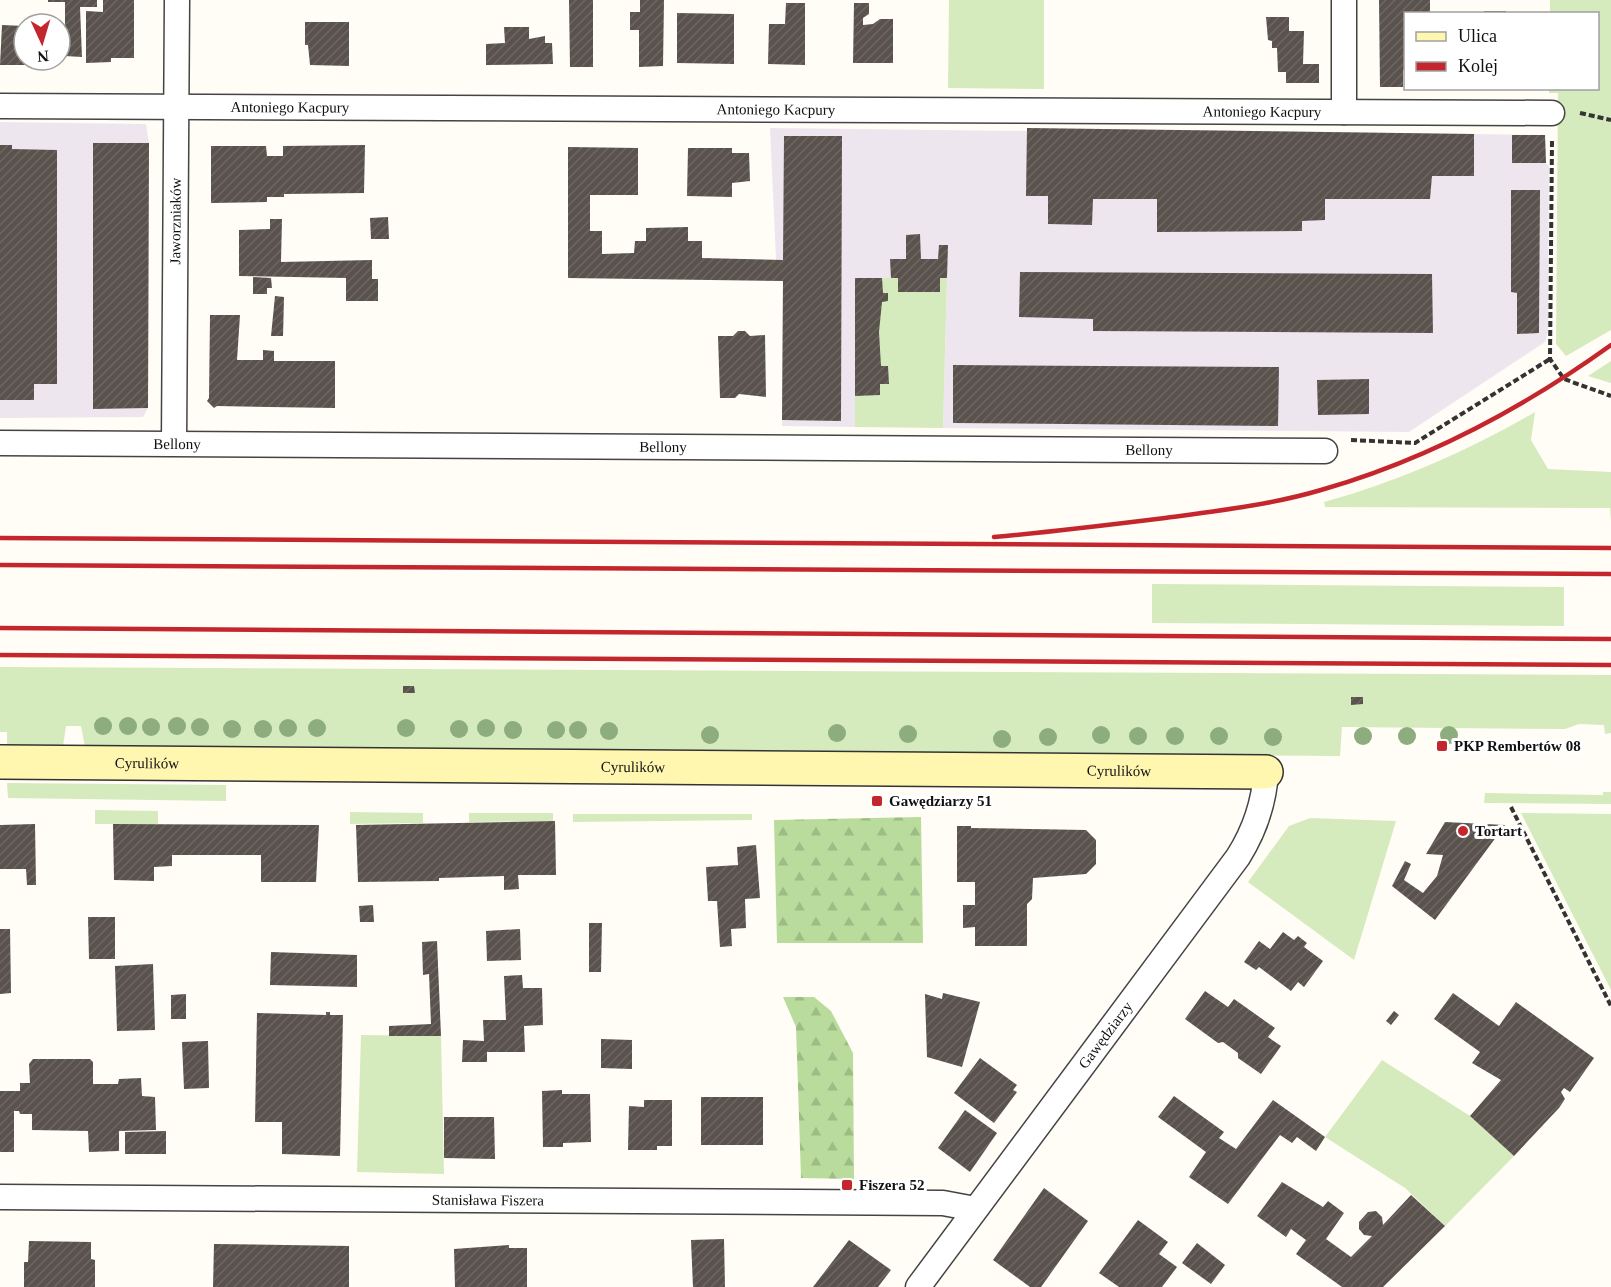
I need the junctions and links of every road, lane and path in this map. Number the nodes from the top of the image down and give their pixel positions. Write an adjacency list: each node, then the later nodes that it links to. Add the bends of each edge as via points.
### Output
1 (177, 0): 4 (street, Jaworzniaków)
2 (1344, 0): 5 (street)
3 (0, 106): 4 (street, Antoniego Kacpury)
4 (178, 107): 5 (street, Antoniego Kacpury); 11 (street, Jaworzniaków)
5 (1344, 112): 6 (street, Antoniego Kacpury)
6 (1552, 121): 7 (path)
7 (1550, 359): 8 (path, via 1564,379); 9 (path, via 1415,443)
8 (1611, 396)
9 (1348, 440)
10 (0, 443): 11 (street, Bellony)
11 (174, 443): 12 (street, Bellony)
12 (1325, 451)
13 (0, 762): 14 (main road, Cyrulików)
14 (1266, 772): 18 (street, Gawędziarzy, via 1256,825 1238,857)
15 (1511, 807): 16 (path)
16 (1611, 1006)
17 (0, 1197): 18 (street, Stanisława Fiszera, via 943,1203)
18 (975, 1209): 19 (street, Gawędziarzy)
19 (918, 1287)

